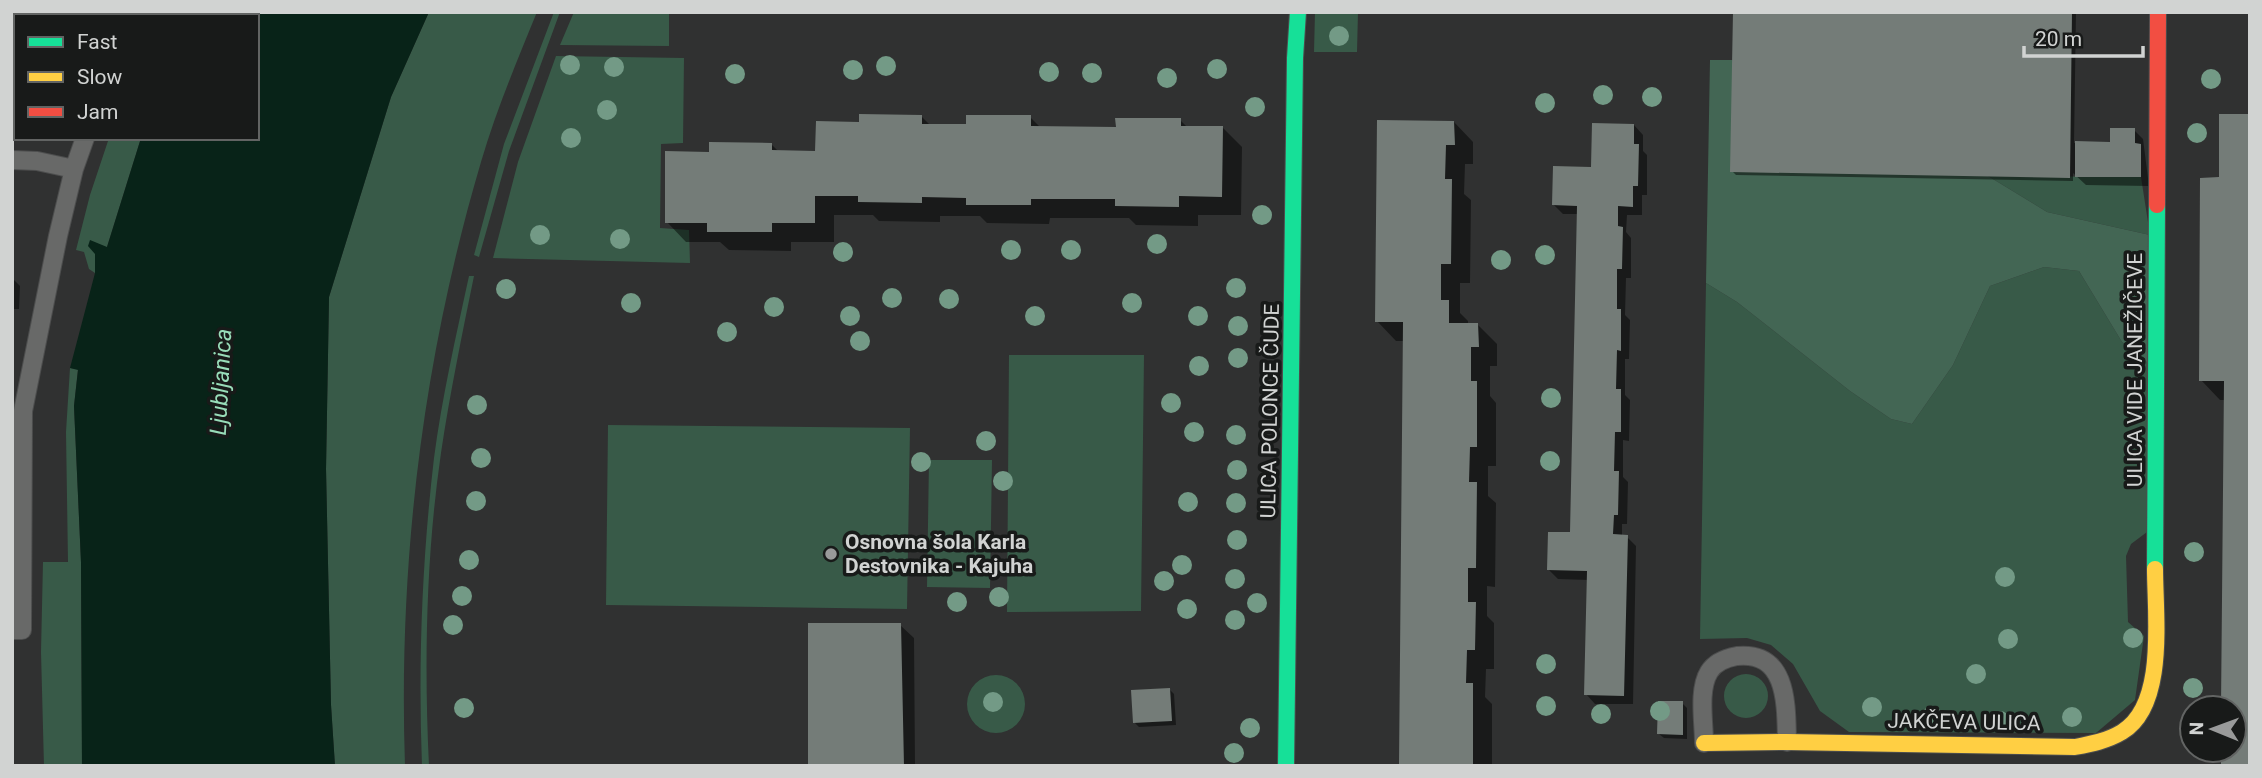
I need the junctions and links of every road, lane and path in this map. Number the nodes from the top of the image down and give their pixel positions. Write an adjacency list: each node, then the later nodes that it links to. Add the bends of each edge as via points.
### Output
1 (1298, 12): 10 (street, ULICA POLONCE ČUDE)
2 (2158, 12): 7 (street, ULICA VIDE JANEŽIČEVE, via 2155,667 2151,692)
3 (84, 140): 5 (lane)
4 (12, 160): 5 (lane)
5 (74, 169): 6 (lane, via 23,411 22,630)
6 (12, 630)
7 (2135, 724): 8 (street, JAKČEVA ULICA, via 2109,740 2075,747)
8 (1787, 742): 9 (street, JAKČEVA ULICA); 9 (lane, JAKČEVA ULICA, via 1781,680 1764,663 1744,656 1723,660 1708,673)
9 (1704, 743)
10 (1286, 766)

